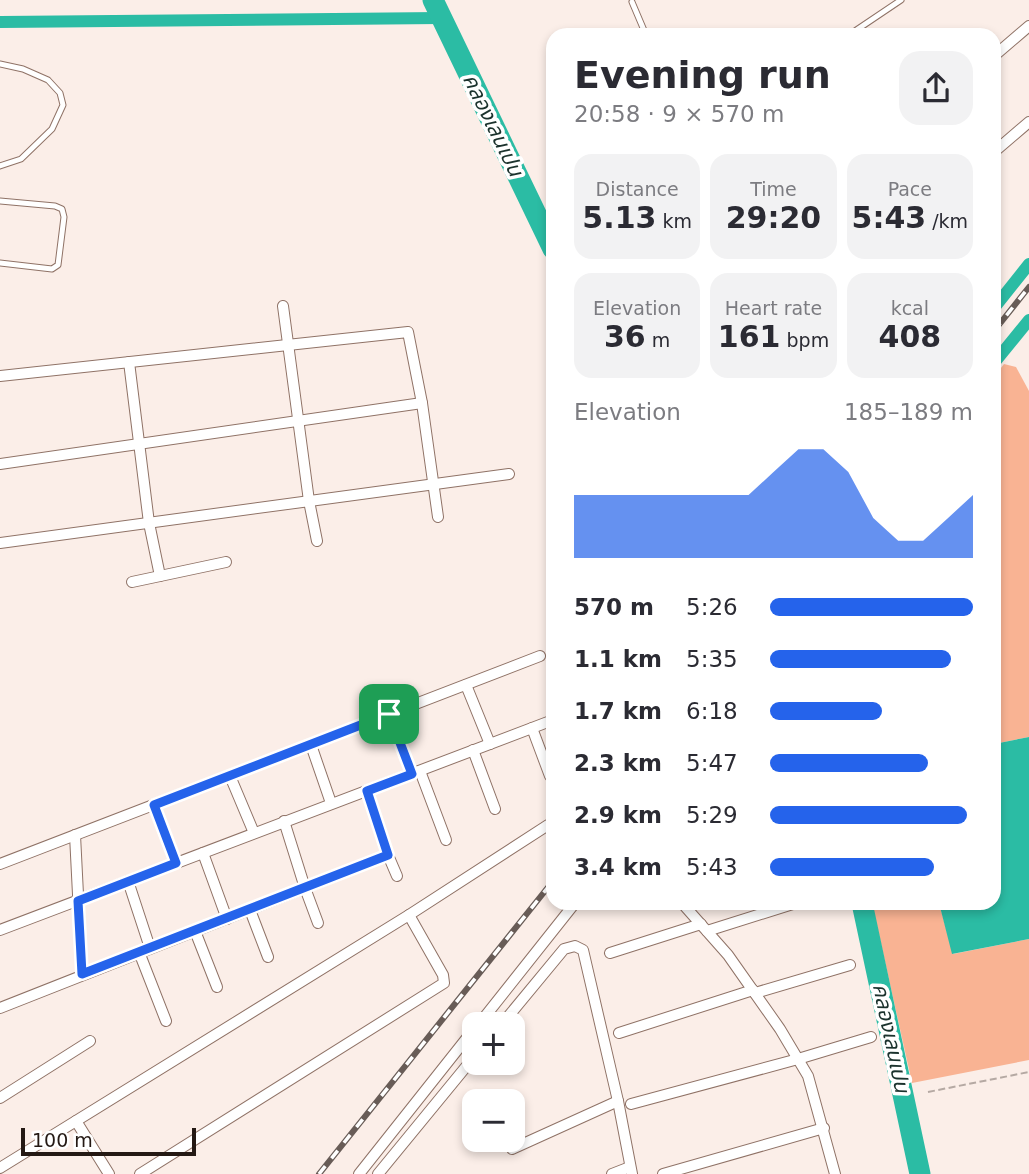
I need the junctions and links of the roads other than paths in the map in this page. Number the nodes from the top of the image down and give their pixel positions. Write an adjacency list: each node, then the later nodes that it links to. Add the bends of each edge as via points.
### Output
1 (901, 0): 5 (lane)
2 (632, 2): 4 (lane)
3 (1029, 26): 6 (street)
4 (643, 28)
5 (859, 28)
6 (1001, 50)
7 (0, 64): 10 (lane, via 48,80 60,93 63,105 52,129 21,159)
8 (1029, 122): 9 (street)
9 (1001, 146)
10 (0, 166)
11 (0, 201): 12 (lane, via 55,206 62,209 64,217 58,265 52,269)
12 (0, 263)
13 (283, 306): 14 (street)
14 (288, 344): 15 (street); 17 (street, via 408,331); 18 (street)
15 (129, 362): 16 (street); 19 (street)
16 (0, 376)
17 (422, 403): 18 (street); 22 (street)
18 (298, 421): 19 (street); 23 (street)
19 (139, 444): 20 (street); 25 (street)
20 (0, 464)
21 (509, 474): 22 (street)
22 (433, 484): 23 (street); 24 (street)
23 (309, 501): 25 (street); 26 (street)
24 (438, 517)
25 (149, 523): 27 (street); 29 (street)
26 (317, 541)
27 (0, 542)
28 (226, 562): 29 (street)
29 (160, 576): 30 (street)
30 (132, 582)
31 (540, 656): 32 (street)
32 (466, 685): 33 (street); 37 (street)
33 (389, 714): 36 (street); 40 (street)
34 (546, 723): 35 (street)
35 (531, 728): 37 (street); 39 (street)
36 (311, 744): 41 (street); 43 (street)
37 (490, 744): 38 (street)
38 (473, 750): 40 (street); 45 (street)
39 (546, 766)
40 (416, 772): 42 (street); 50 (street)
41 (230, 776): 44 (street); 48 (street)
42 (367, 791): 43 (street); 52 (street)
43 (331, 803): 46 (street)
44 (154, 805): 49 (street); 53 (street)
45 (495, 809)
46 (284, 821): 48 (street); 57 (street)
47 (546, 826): 63 (street)
48 (254, 833): 51 (street)
49 (75, 835): 54 (street); 58 (street)
50 (446, 840)
51 (203, 853): 53 (street); 64 (street)
52 (388, 855): 55 (street); 57 (street)
53 (176, 863): 56 (street)
54 (0, 864)
55 (397, 876)
56 (128, 881): 58 (street); 69 (street)
57 (305, 888): 59 (street); 65 (street)
58 (78, 901): 67 (street); 74 (street)
59 (250, 909): 64 (street); 72 (street)
60 (569, 910): 78 (street)
61 (688, 910): 66 (street)
62 (770, 910): 66 (street)
63 (409, 915): 90 (street); 96 (street, via 444,983)
64 (227, 919): 68 (street)
65 (318, 923)
66 (704, 928): 71 (street); 76 (street)
67 (0, 930)
68 (195, 931): 69 (street); 75 (street)
69 (150, 948): 70 (street)
70 (139, 952): 74 (street); 80 (street)
71 (610, 953)
72 (268, 957)
73 (850, 965): 76 (street)
74 (82, 974): 77 (street)
75 (217, 987)
76 (754, 992): 81 (street); 85 (street)
77 (0, 1008)
78 (489, 1012)
79 (512, 1012): 88 (street, via 564,949 575,946 583,950)
80 (166, 1021)
81 (619, 1033)
82 (871, 1037): 85 (street)
83 (90, 1041): 87 (street)
84 (462, 1044): 97 (street)
85 (798, 1059): 89 (street); 91 (street)
86 (462, 1071): 98 (street)
87 (0, 1098)
88 (618, 1101): 92 (street); 94 (street)
89 (631, 1104)
90 (76, 1121): 93 (street); 95 (street)
91 (824, 1128): 100 (street); 101 (street)
92 (525, 1143)
93 (0, 1168)
94 (631, 1170): 99 (street)
95 (109, 1174)
96 (140, 1174)
97 (359, 1174)
98 (377, 1174)
99 (612, 1174)
100 (663, 1174)
101 (835, 1174)

